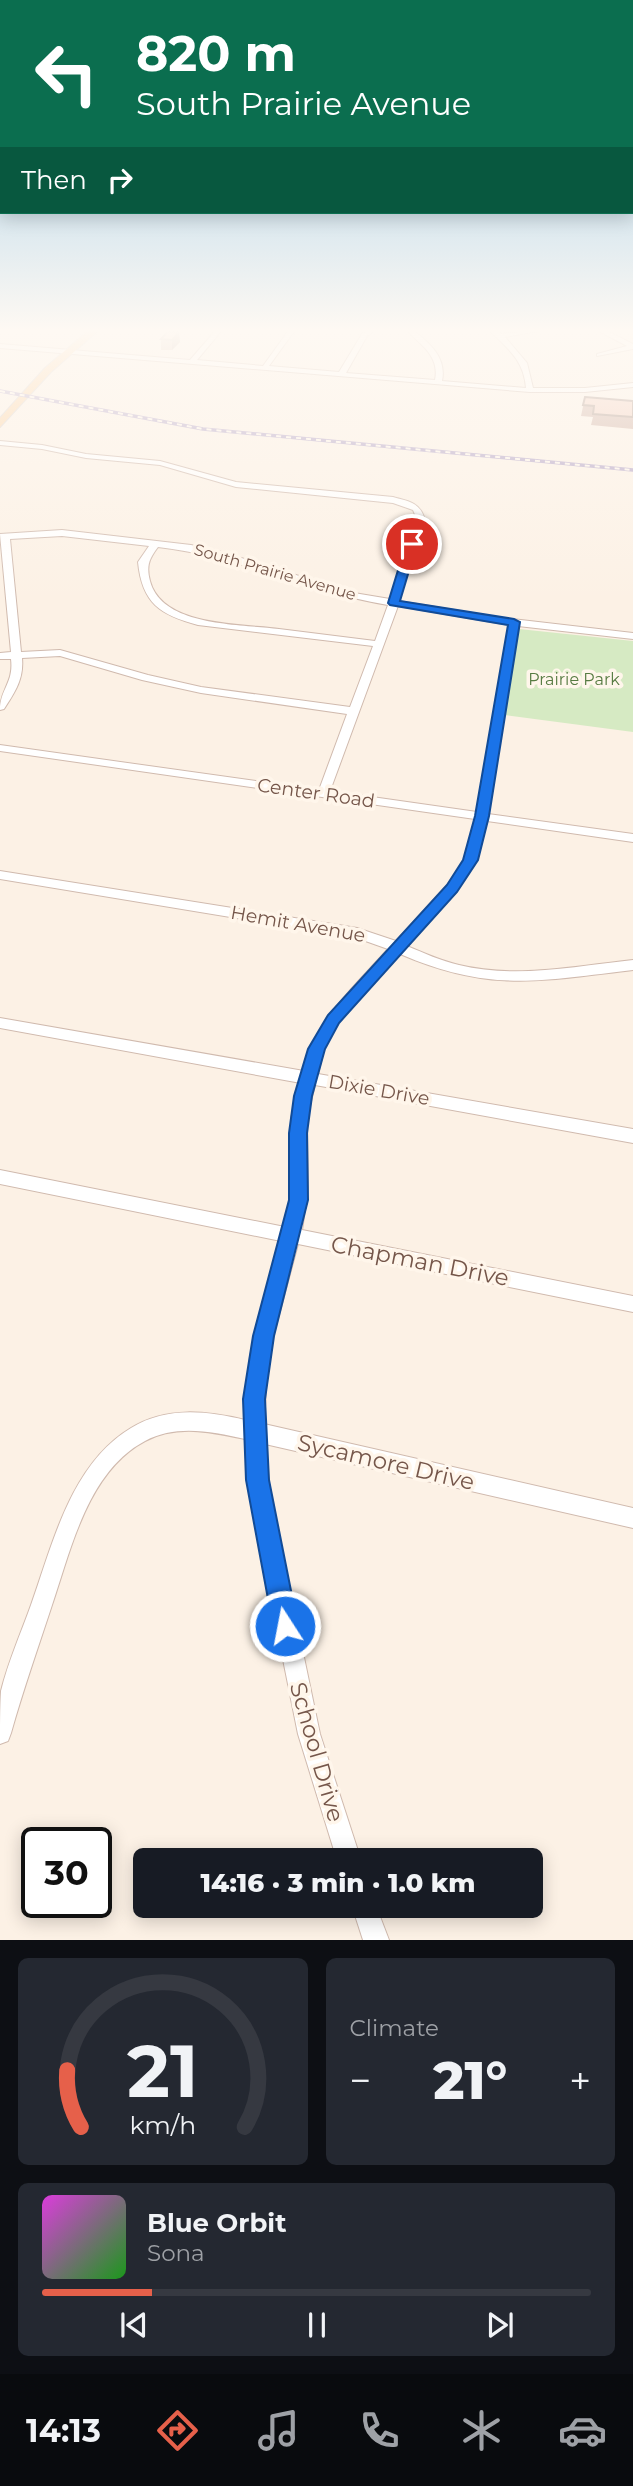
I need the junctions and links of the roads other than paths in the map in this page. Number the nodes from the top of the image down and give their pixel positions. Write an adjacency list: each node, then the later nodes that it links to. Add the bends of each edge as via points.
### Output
1 (0, 443): 4 (street, via 160,463 223,482 393,500 414,507 419,517)
2 (2, 537): 3 (street, South Prairie Avenue, via 62,533); 8 (street)
3 (156, 543): 4 (street, South Prairie Avenue, via 219,554 327,589); 7 (street, via 143,562 148,589 155,601 176,615 198,622)
4 (394, 603): 5 (street, South Prairie Avenue); 7 (street)
5 (514, 622): 6 (street, South Prairie Avenue); 14 (street, School Drive)
6 (633, 636)
7 (378, 644): 11 (street)
8 (18, 654): 9 (street); 10 (street, via 17,679); 11 (street, via 71,655 201,690)
9 (0, 656)
10 (0, 707)
11 (353, 711): 13 (street)
12 (0, 748): 13 (street, Center Road)
13 (323, 794): 14 (street, Center Road)
14 (482, 816): 15 (street, Center Road); 17 (street, School Drive, via 476,846 463,873)
15 (633, 838)
16 (0, 875): 17 (street, Hemit Avenue, via 357,933)
17 (399, 947): 18 (street, Hemit Avenue, via 441,966 493,977 544,978); 20 (street, School Drive, via 333,1019)
18 (633, 965)
19 (0, 1023): 20 (street, Dixie Drive)
20 (308, 1077): 21 (street, Dixie Drive); 23 (street, School Drive, via 299,1118 300,1189)
21 (633, 1136)
22 (0, 1177): 23 (street, Chapman Drive)
23 (291, 1235): 24 (street, Chapman Drive); 25 (street, School Drive, via 259,1356)
24 (633, 1304)
25 (254, 1431): 26 (street, Sycamore Drive); 27 (street, Sycamore Drive, via 197,1420 166,1424 137,1436 101,1465 78,1502); 28 (street, School Drive, via 257,1480 295,1675)
26 (633, 1518)
27 (0, 1733)
28 (344, 1848)
29 (368, 1918): 30 (street)
30 (376, 1940)

